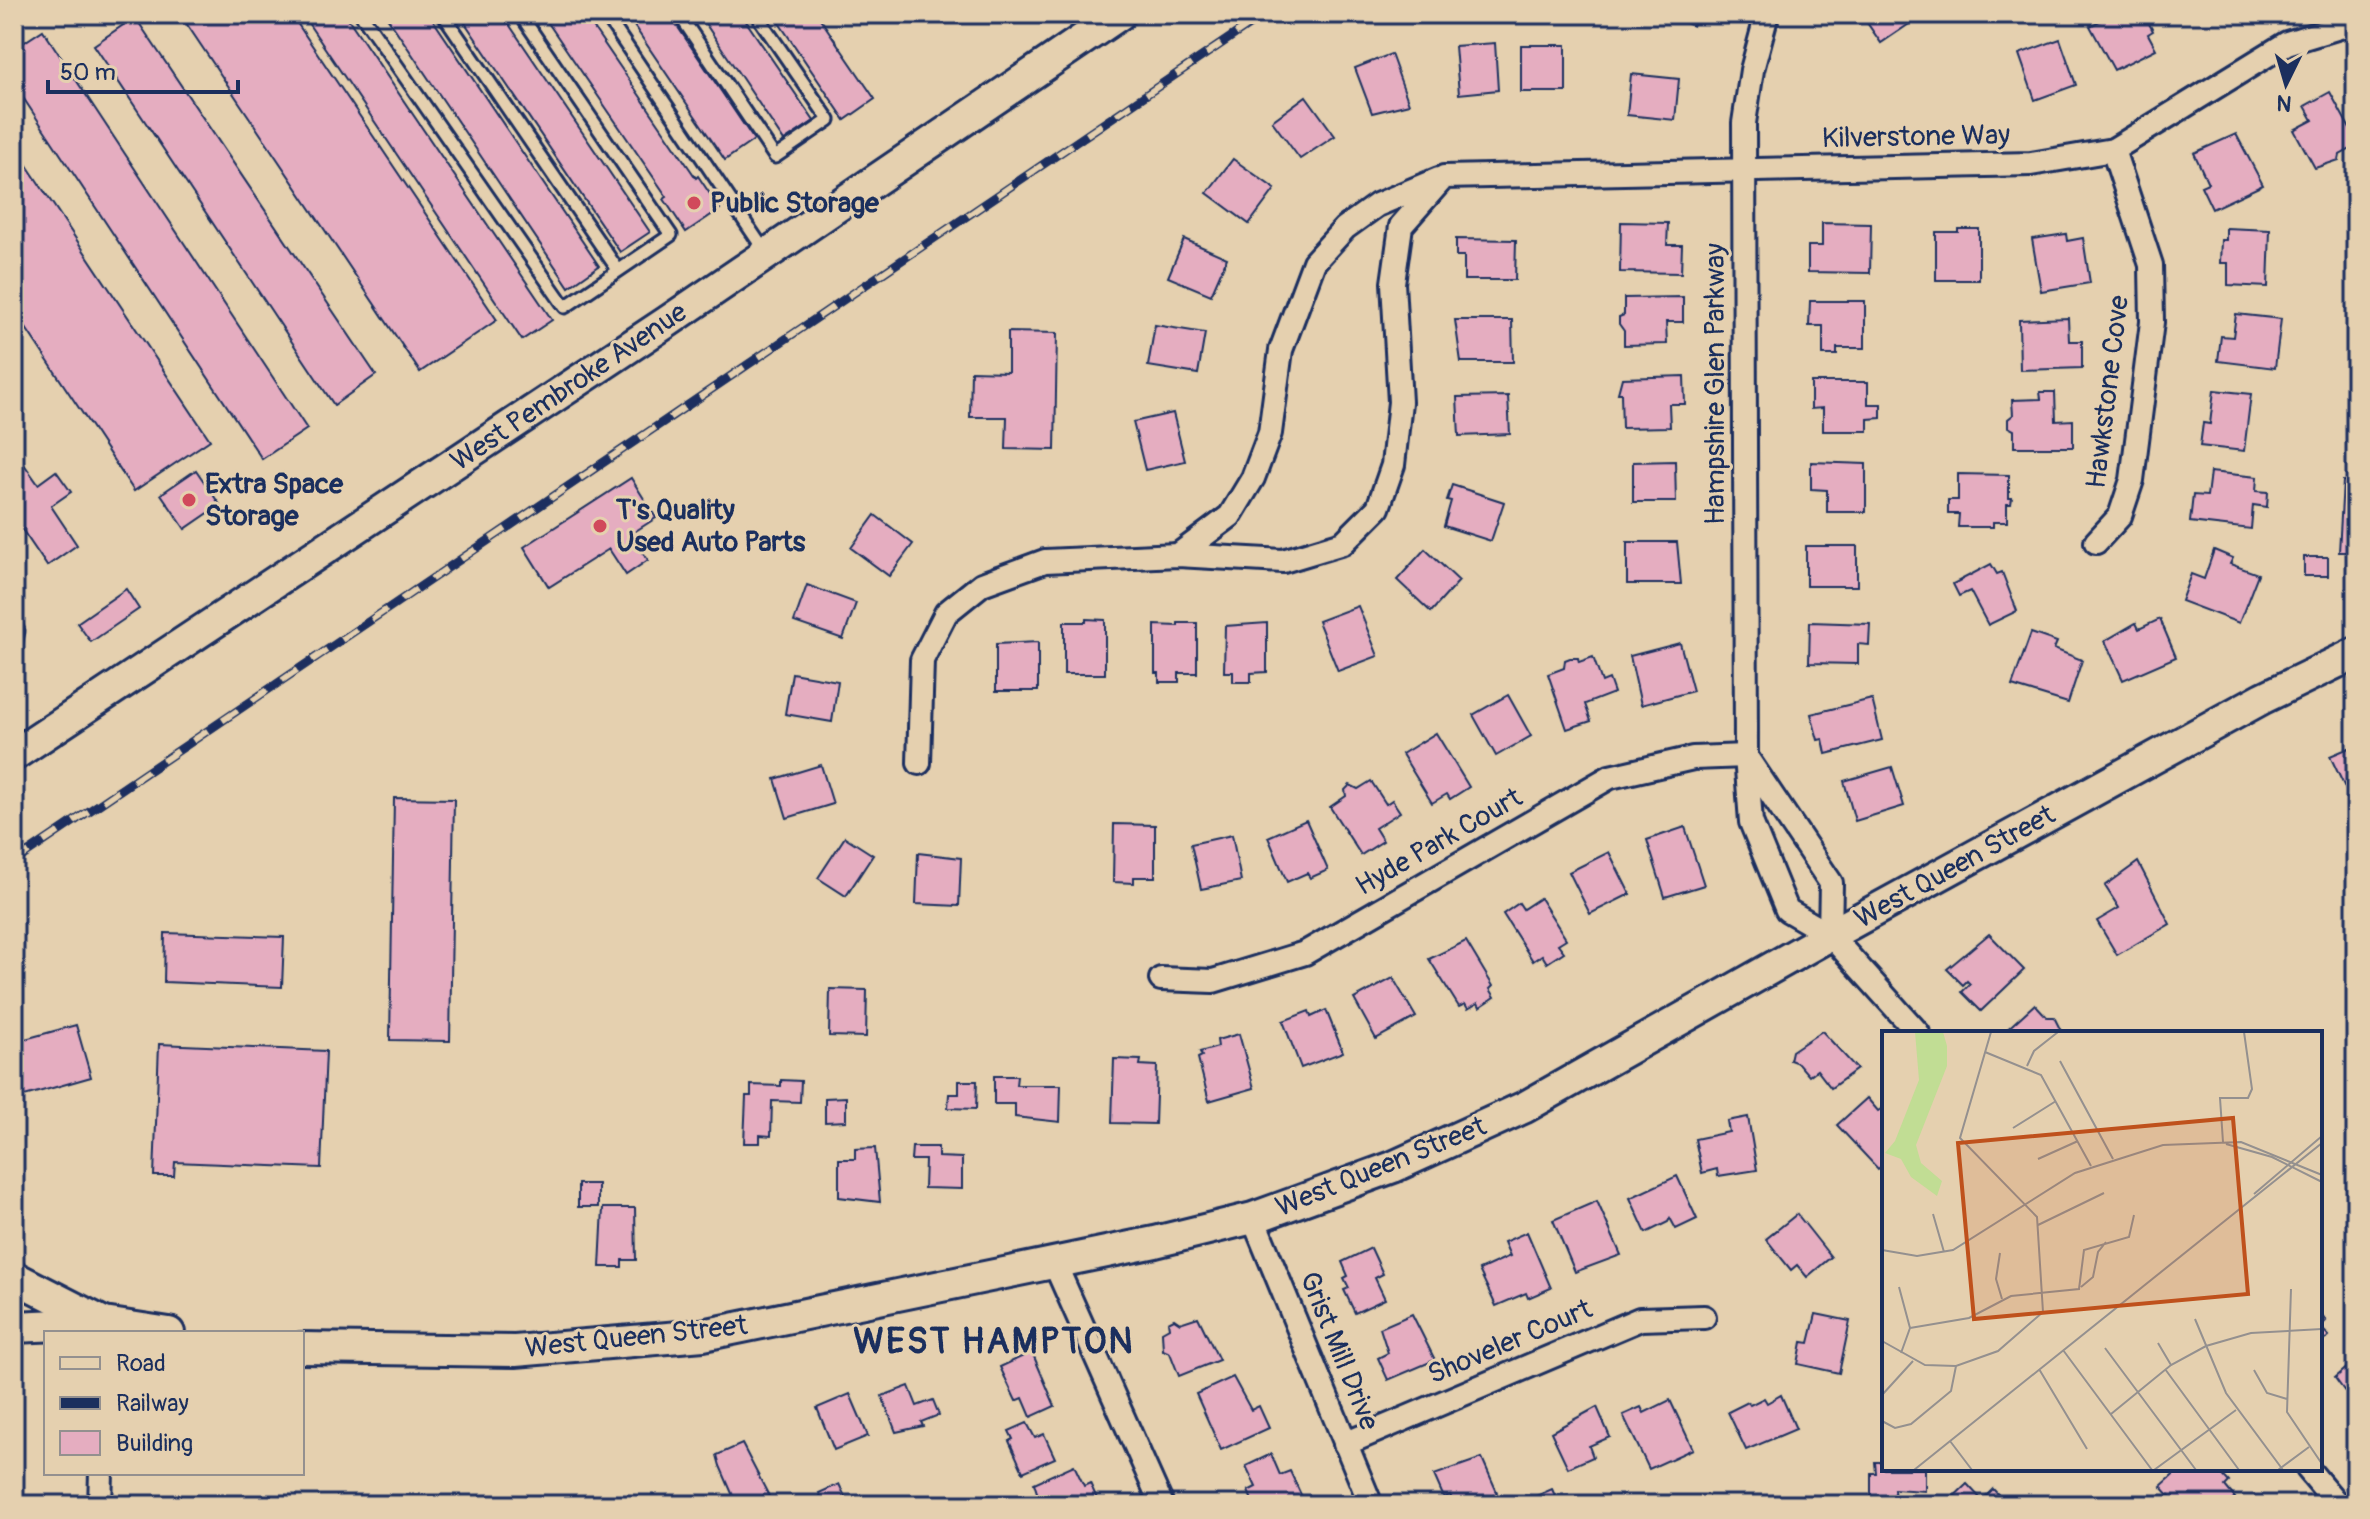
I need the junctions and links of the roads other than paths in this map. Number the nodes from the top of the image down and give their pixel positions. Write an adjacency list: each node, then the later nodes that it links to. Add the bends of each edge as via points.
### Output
1 (361, 14): 14 (lane, via 565,307)
2 (443, 14): 14 (lane)
3 (520, 14): 14 (lane, via 671,235)
4 (605, 14): 13 (lane)
5 (679, 14): 6 (lane, via 775,157 829,120)
6 (756, 14)
7 (1120, 14): 13 (main road, West Pembroke Avenue)
8 (1767, 14): 11 (street, Hampshire Glen Parkway, via 1744,123)
9 (2356, 22): 10 (street, Kilverstone Way, via 2287,43)
10 (2113, 150): 11 (street, Kilverstone Way, via 2031,164); 15 (street, Hawkstone Cove, via 2151,265 2152,322 2132,480 2120,516)
11 (1745, 170): 12 (street, Kilverstone Way); 21 (street, Hampshire Glen Parkway)
12 (1444, 177): 16 (street, Kilverstone Way, via 1377,205 1345,228 1314,262 1281,350 1270,433 1253,478 1230,516); 16 (street, via 1401,226 1393,283 1400,402 1393,465 1378,508 1343,543 1283,561)
13 (766, 254): 20 (main road, West Pembroke Avenue)
14 (618, 270)
15 (2096, 542)
16 (1178, 555): 22 (street, via 1045,561 982,584 946,613 922,660)
17 (14, 623): 18 (lane)
18 (14, 650)
19 (2356, 653): 23 (main road, West Queen Street, via 2263,698)
20 (14, 755)
21 (1746, 756): 23 (street, via 1831,883); 23 (street, Hampshire Glen Parkway, via 1751,822 1787,910); 24 (street, Hyde Park Court, via 1693,758 1610,777 1305,953 1213,981)
22 (919, 763)
23 (1830, 935): 25 (street, Hampshire Glen Parkway); 26 (main road, West Queen Street, via 1525,1107 1393,1167)
24 (1161, 979)
25 (1916, 1031)
26 (1253, 1218): 27 (main road, West Queen Street); 34 (street, Grist Mill Drive)
27 (1054, 1262): 33 (main road, West Queen Street, via 703,1335 451,1352); 38 (street)
28 (14, 1277): 31 (main road)
29 (1704, 1317): 34 (street, Shoveler Court, via 1640,1319)
30 (14, 1327): 31 (main road)
31 (104, 1328): 32 (main road)
32 (143, 1331)
33 (304, 1348)
34 (1345, 1444): 39 (street, Grist Mill Drive)
35 (2310, 1471): 40 (street)
36 (101, 1475): 37 (street)
37 (100, 1505)
38 (1162, 1505)
39 (1371, 1505)
40 (2338, 1505)

